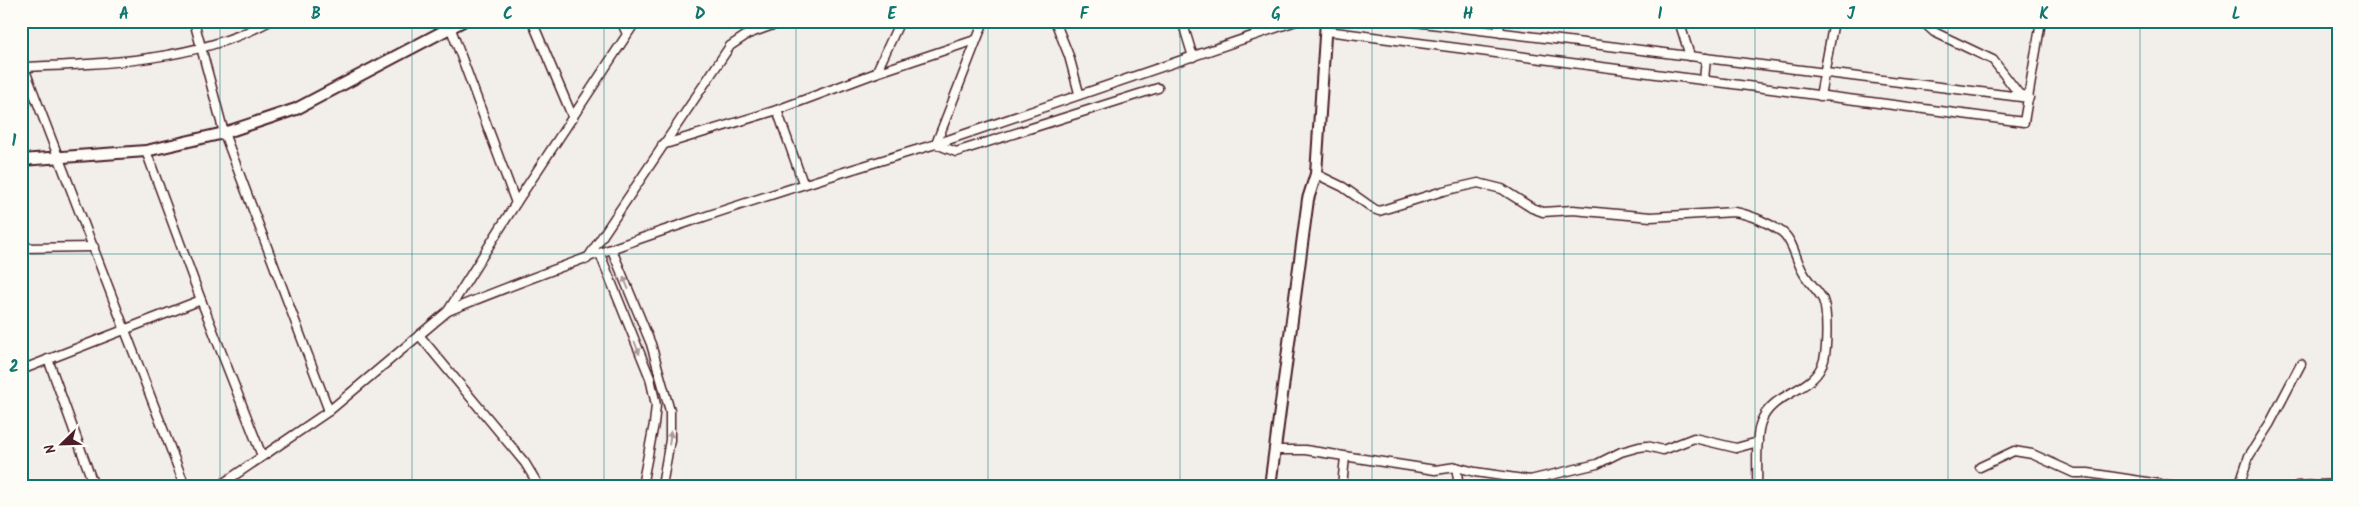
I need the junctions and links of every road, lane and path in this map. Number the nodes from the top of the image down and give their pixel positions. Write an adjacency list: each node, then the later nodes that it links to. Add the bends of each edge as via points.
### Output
1 (194, 21): 24 (street)
2 (270, 21): 24 (street)
3 (464, 21): 19 (street)
4 (532, 21): 37 (street)
5 (621, 21): 22 (street)
6 (636, 21): 22 (street)
7 (784, 21): 40 (street, via 748,34 730,46)
8 (900, 21): 29 (street)
9 (984, 21): 23 (street)
10 (1055, 21): 33 (street)
11 (1182, 21): 26 (street)
12 (1296, 21): 26 (street)
13 (1497, 21): 21 (street)
14 (1680, 21): 25 (street)
15 (1834, 21): 30 (street)
16 (1922, 21): 35 (street, via 1934,32 1993,60 2019,94)
17 (2041, 21): 35 (street)
18 (1412, 22): 21 (street)
19 (450, 25): 38 (street, via 296,109); 46 (street)
20 (1326, 26): 31 (street); 44 (street)
21 (1501, 33): 25 (street)
22 (627, 34): 37 (street)
23 (975, 40): 29 (street); 39 (street)
24 (202, 47): 28 (street, via 85,65); 38 (street)
25 (1690, 56): 27 (street)
26 (1193, 57): 33 (street)
27 (1706, 58): 30 (street); 31 (street)
28 (23, 64): 42 (street)
29 (876, 73): 36 (street)
30 (1824, 73): 34 (street); 35 (street)
31 (1704, 80): 34 (street)
32 (1158, 88): 39 (street, via 956,152)
33 (1079, 94): 39 (street)
34 (1820, 96): 35 (street, via 2024,122)
35 (2029, 98)
36 (776, 110): 40 (street); 45 (street)
37 (573, 118): 46 (street)
38 (224, 134): 41 (street); 59 (street)
39 (936, 144): 45 (street)
40 (662, 145): 51 (street)
41 (146, 151): 42 (street); 52 (street)
42 (59, 158): 43 (street); 47 (street)
43 (21, 160)
44 (1316, 174): 60 (street, via 1379,211 1478,183 1502,188 1543,212 1574,210 1651,216 1734,212 1783,233 1803,272 1823,301 1824,361 1810,382 1781,397 1765,413); 61 (street, via 1308,199)
45 (803, 183): 49 (street)
46 (516, 203): 53 (street)
47 (94, 247): 48 (street); 54 (street)
48 (21, 248)
49 (612, 250): 50 (street); 73 (street, one-way to 49, via 670,440 670,411 652,344)
50 (600, 254): 51 (street); 72 (street, one-way to 72, via 650,378 656,405)
51 (587, 259): 53 (street)
52 (201, 300): 54 (street); 62 (street)
53 (448, 311): 55 (street)
54 (125, 329): 56 (street); 69 (street)
55 (419, 335): 59 (street); 71 (street, via 525,464)
56 (48, 359): 58 (street); 68 (street)
57 (2301, 364): 79 (street, via 2249,456)
58 (21, 370)
59 (329, 411): 62 (street)
60 (1758, 442): 66 (street, via 1736,448 1694,438 1663,450 1639,447 1597,464); 77 (street)
61 (1275, 450): 63 (street, via 1305,450); 74 (street)
62 (262, 456): 70 (street)
63 (1344, 456): 64 (street, via 1435,470); 75 (street)
64 (1456, 467): 66 (street); 76 (street)
65 (1980, 467): 78 (street, via 2014,451 2032,454 2074,473)
66 (1530, 483)
67 (2338, 484): 80 (street)
68 (94, 486)
69 (185, 486)
70 (219, 486)
71 (539, 486)
72 (642, 486)
73 (662, 486)
74 (1270, 486)
75 (1342, 486)
76 (1459, 486)
77 (1757, 486)
78 (2173, 486)
79 (2239, 486)
80 (2297, 486)

